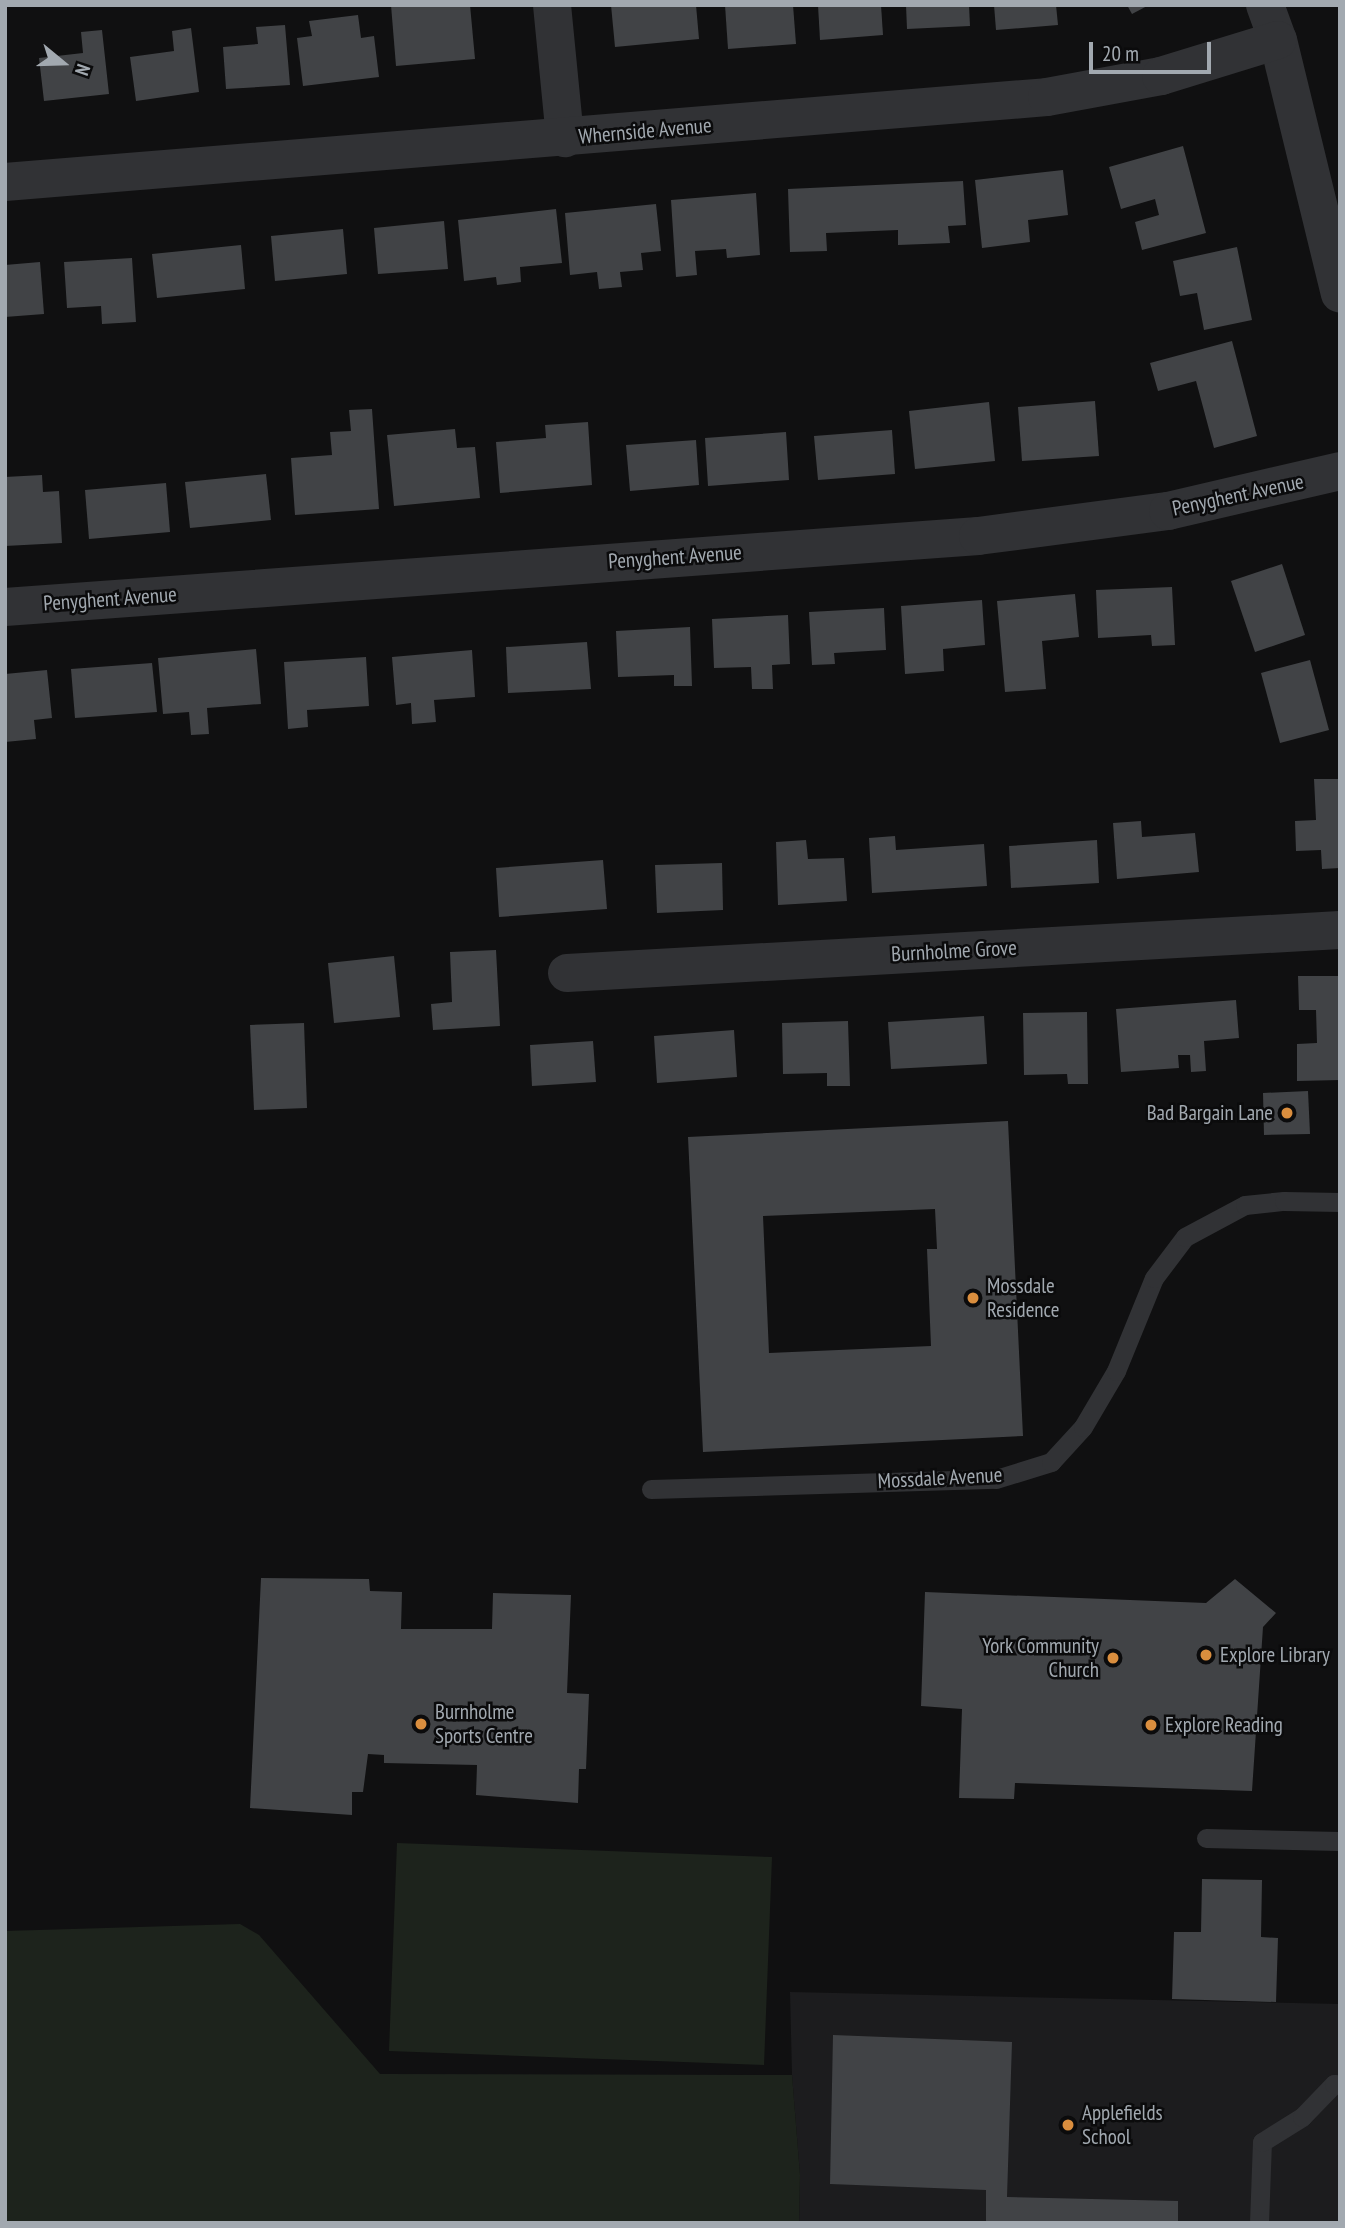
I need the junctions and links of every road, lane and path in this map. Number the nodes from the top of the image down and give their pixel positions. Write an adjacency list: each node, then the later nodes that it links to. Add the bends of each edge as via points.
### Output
1 (552, 5): 3 (street)
2 (1272, 22): 3 (street, Whernside Avenue, via 1161,76 1047,97); 5 (street)
3 (565, 138): 4 (street, Whernside Avenue)
4 (5, 183)
5 (1340, 294)
6 (1340, 471): 7 (street, Penyghent Avenue, via 1168,511 992,534)
7 (5, 607)
8 (1340, 930): 9 (street, Burnholme Grove)
9 (567, 973)
10 (1340, 1202): 11 (lane, Mossdale Avenue, via 1245,1205 1185,1237 1154,1278 1116,1371 1083,1427 1051,1462 996,1479)
11 (651, 1489)
12 (1206, 1838): 13 (lane)
13 (1340, 1841)
14 (1340, 2085): 15 (lane, via 1334,2084 1302,2117 1262,2142)
15 (1259, 2223)

